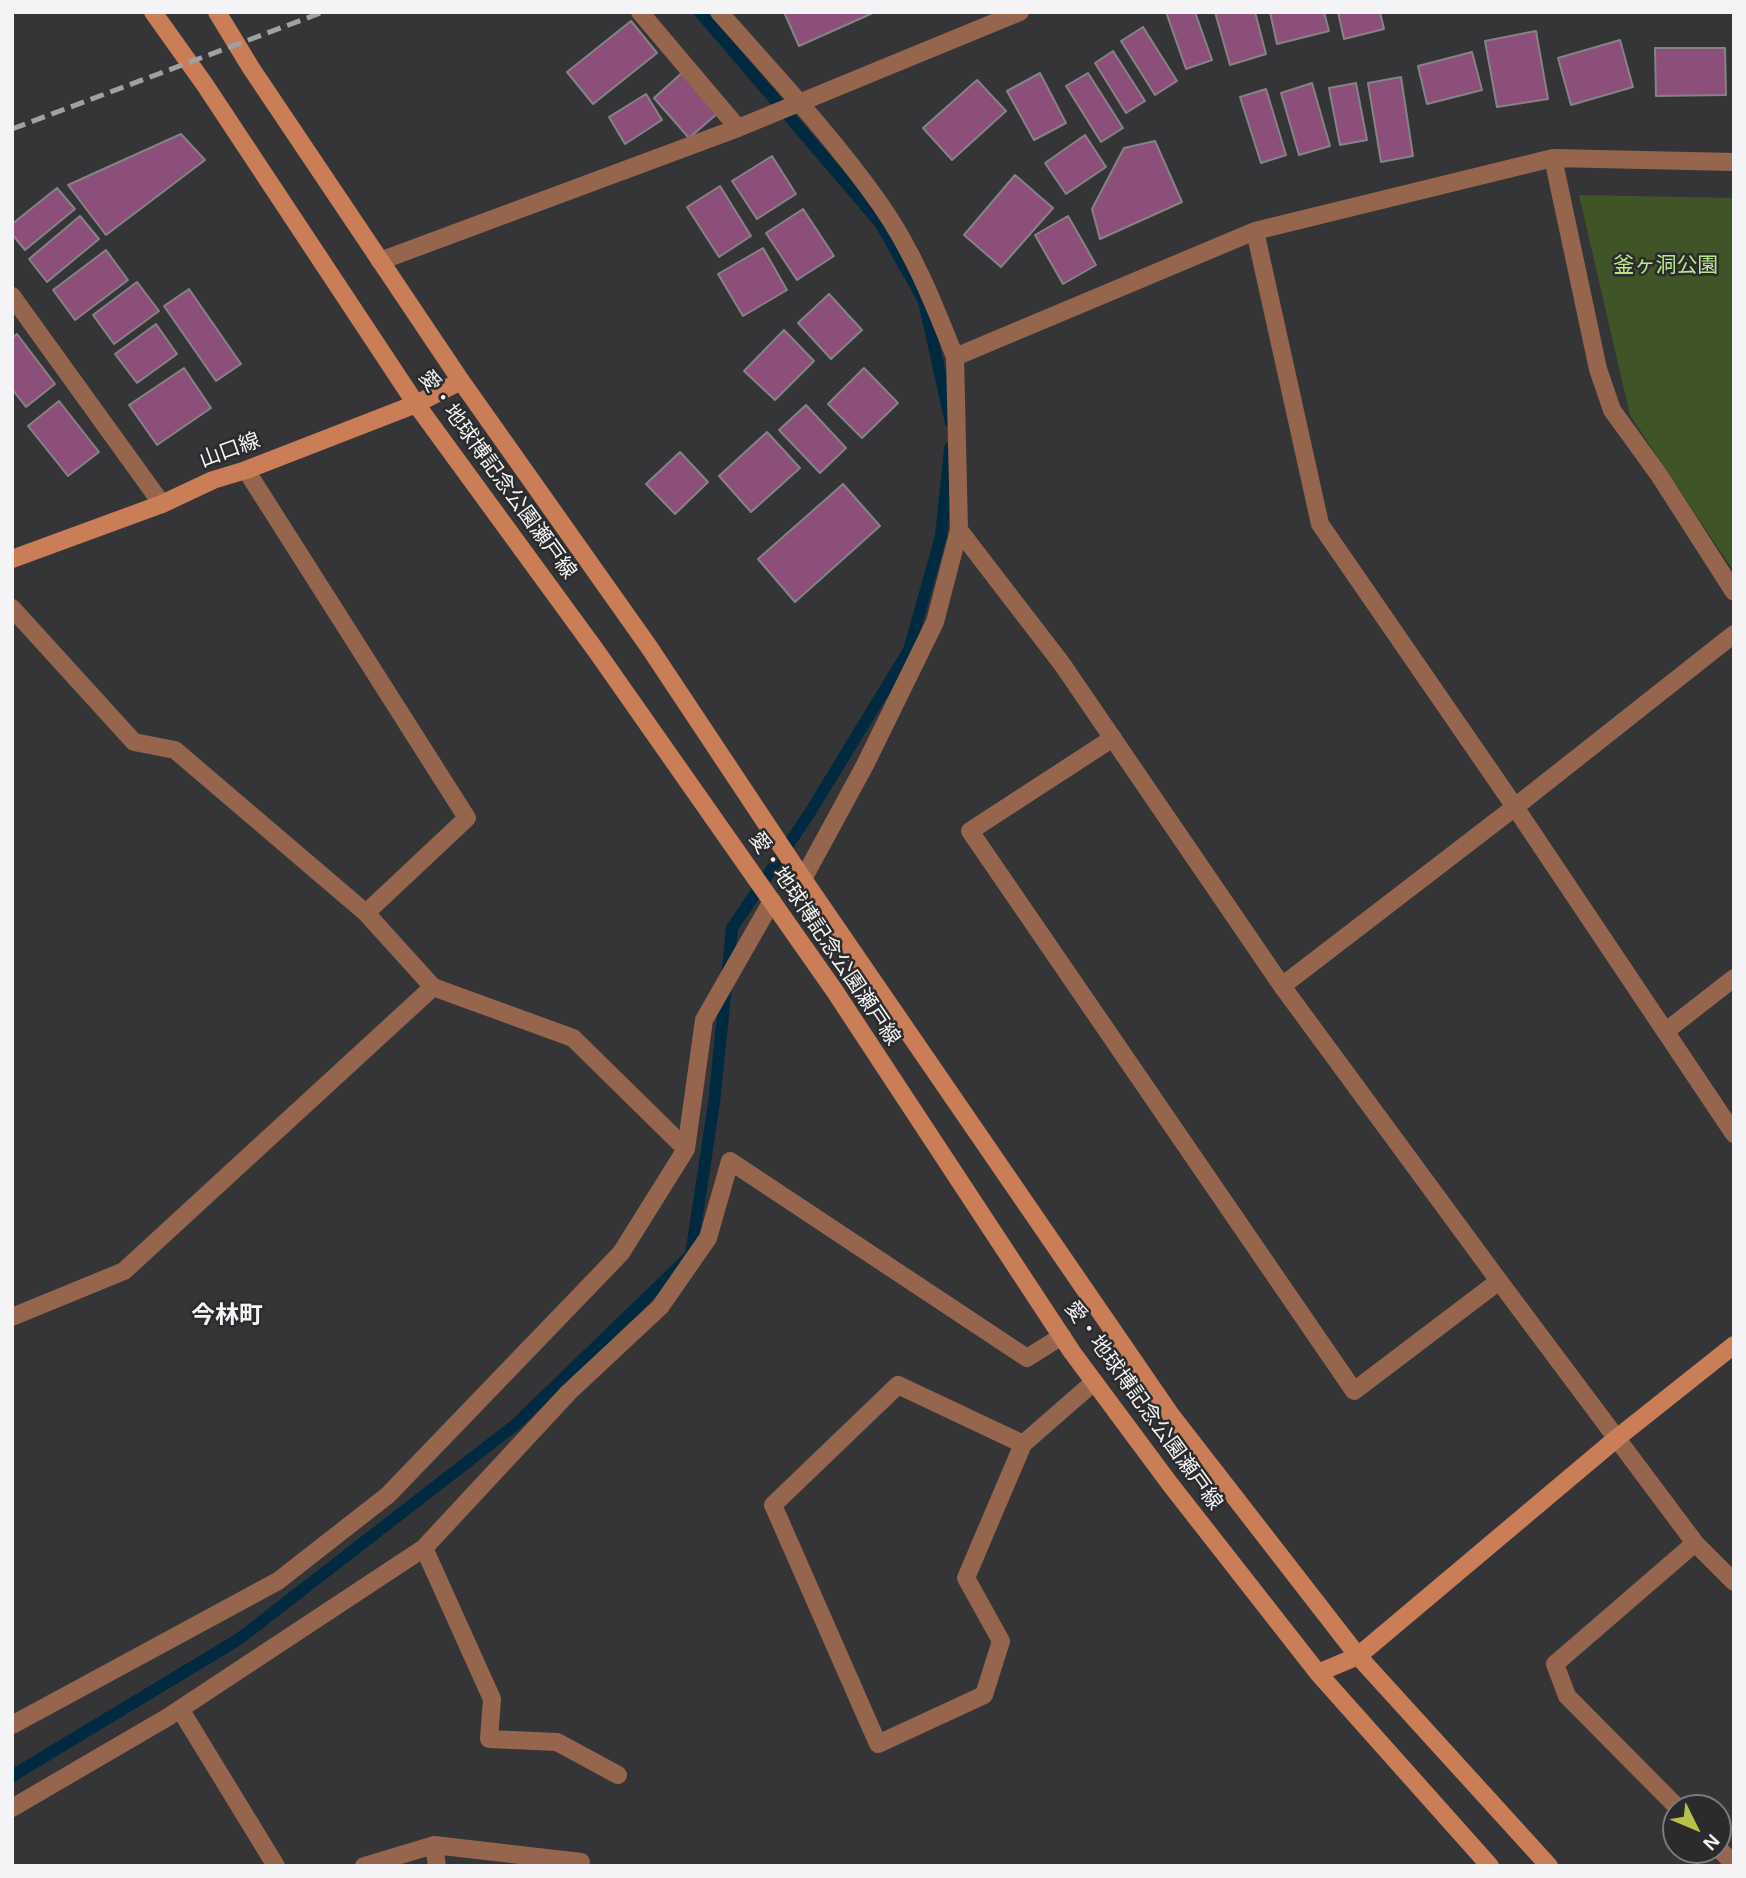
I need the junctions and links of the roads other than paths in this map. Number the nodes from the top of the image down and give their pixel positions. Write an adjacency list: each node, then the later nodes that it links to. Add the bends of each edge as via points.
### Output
1 (153, 12): 15 (main road, 愛・地球博記念公園瀬戸線)
2 (217, 12): 11 (main road, 愛・地球博記念公園瀬戸線)
3 (640, 12): 7 (street)
4 (719, 12): 6 (street)
5 (1020, 12): 6 (street)
6 (798, 102): 7 (street); 13 (street, via 880,205 925,282)
7 (738, 128): 11 (street)
8 (1553, 158): 9 (street); 10 (street); 20 (street, via 1598,369 1612,410)
9 (1734, 162)
10 (1255, 230): 13 (street); 24 (street, via 1320,524)
11 (380, 261): 14 (main road, 愛・地球博記念公園瀬戸線)
12 (12, 296): 17 (street)
13 (955, 356): 18 (street)
14 (461, 380): 15 (main road, 山口線); 25 (main road, 愛・地球博記念公園瀬戸線, via 649,647)
15 (416, 404): 16 (main road, 山口線); 26 (main road, 愛・地球博記念公園瀬戸線)
16 (246, 470): 17 (main road, 山口線); 27 (street, via 467,818)
17 (162, 504): 19 (main road, 山口線)
18 (959, 530): 23 (street); 25 (street, via 935,622)
19 (12, 559)
20 (1734, 592)
21 (12, 608): 27 (street, via 134,742 175,750)
22 (1734, 634): 24 (street)
23 (1113, 738): 29 (street); 34 (street, via 970,831 1354,1391)
24 (1515, 807): 29 (street); 31 (street)
25 (803, 879): 44 (main road, 愛・地球博記念公園瀬戸線, via 1171,1415)
26 (772, 901): 33 (street, via 704,1020); 36 (main road, 愛・地球博記念公園瀬戸線)
27 (366, 914): 30 (street)
28 (1734, 978): 31 (street)
29 (1282, 986): 34 (street)
30 (433, 988): 33 (street, via 573,1038); 35 (street, via 124,1271)
31 (1666, 1031): 32 (street)
32 (1734, 1134)
33 (686, 1149): 47 (street, via 621,1253 388,1495 278,1581)
34 (1499, 1281): 39 (street)
35 (12, 1317)
36 (1062, 1336): 38 (main road, 愛・地球博記念公園瀬戸線); 42 (street, via 1027,1358 730,1161 708,1238 660,1307 569,1392)
37 (1734, 1345): 39 (main road)
38 (1094, 1382): 40 (street); 45 (main road, 愛・地球博記念公園瀬戸線)
39 (1617, 1438): 41 (street); 44 (main road)
40 (1023, 1444): 40 (street, via 965,1578 1001,1641 984,1695 878,1745 773,1505 898,1385)
41 (1695, 1543): 43 (street); 49 (street, via 1555,1664 1567,1696)
42 (424, 1548): 46 (street); 48 (street, via 492,1699 489,1740 557,1742)
43 (1734, 1582)
44 (1357, 1656): 45 (main road); 57 (main road, 愛・地球博記念公園瀬戸線)
45 (1318, 1673): 56 (main road, 愛・地球博記念公園瀬戸線)
46 (180, 1709): 50 (street); 53 (street)
47 (12, 1725)
48 (618, 1775)
49 (1664, 1794)
50 (12, 1808)
51 (434, 1845): 52 (street); 54 (street); 55 (street)
52 (581, 1862)
53 (276, 1866)
54 (364, 1866)
55 (436, 1866)
56 (1490, 1866)
57 (1549, 1866)

